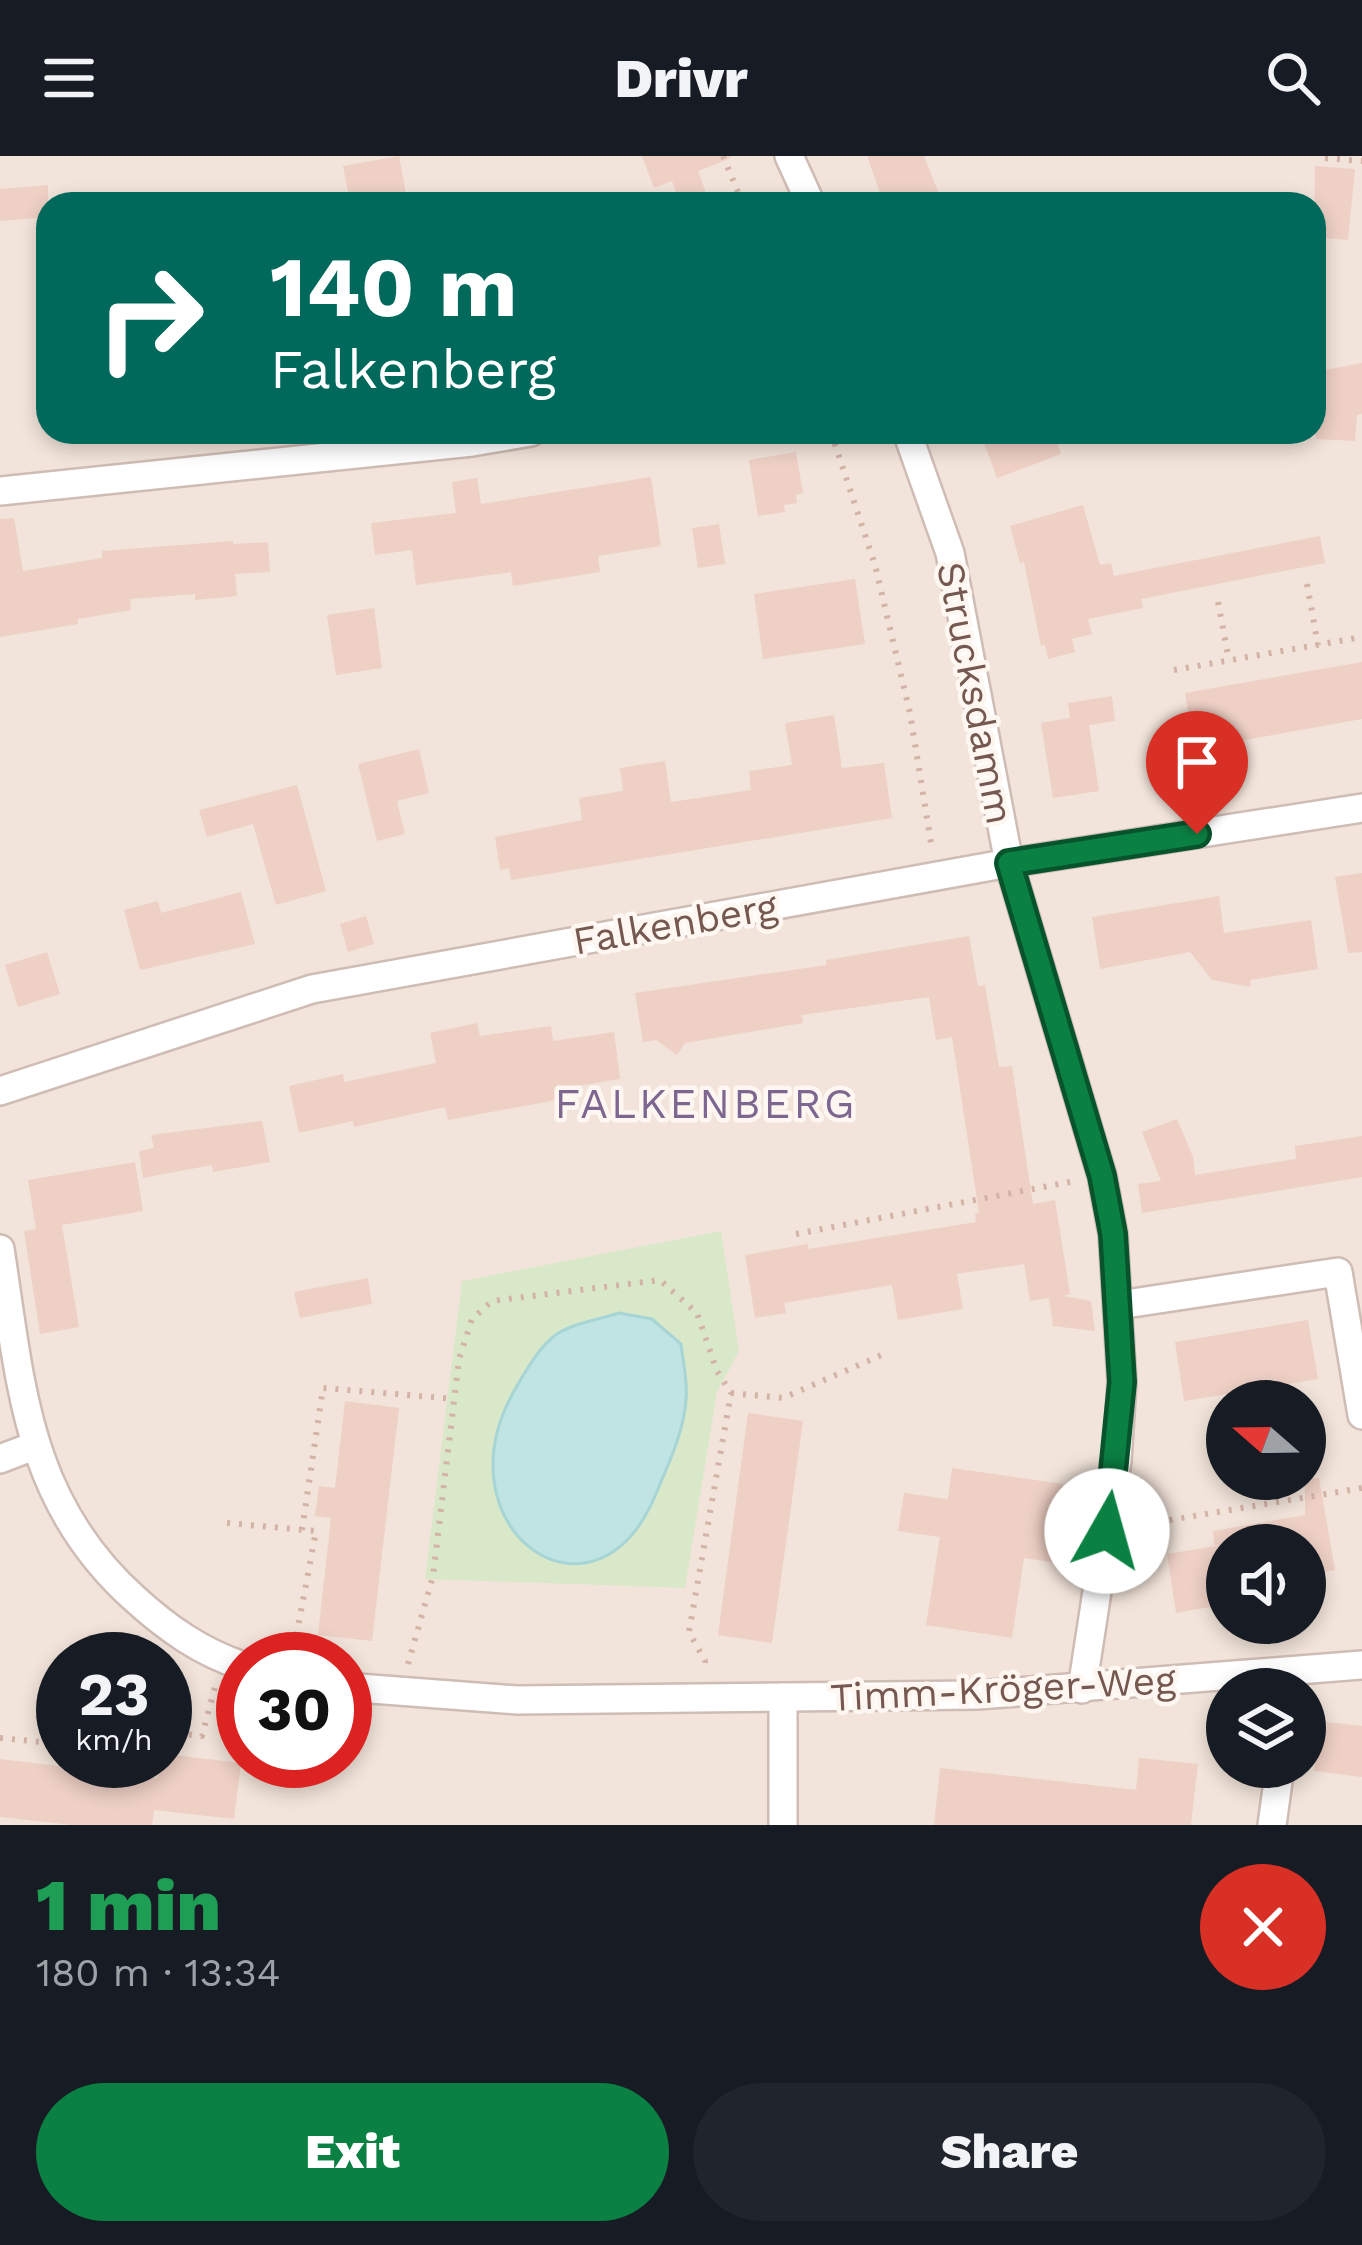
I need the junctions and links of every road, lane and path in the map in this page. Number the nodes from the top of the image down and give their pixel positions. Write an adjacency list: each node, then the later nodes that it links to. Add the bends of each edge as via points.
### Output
1 (723, 156): 5 (path)
2 (789, 156): 6 (street)
3 (1325, 158): 4 (path)
4 (1361, 160)
5 (738, 192)
6 (806, 192)
7 (453, 444): 10 (street)
8 (835, 444): 19 (path, via 880,586)
9 (911, 444): 18 (street, Strucksdamm, via 950,553)
10 (0, 491)
11 (1307, 584): 14 (path)
12 (1218, 602): 15 (path)
13 (1362, 637): 14 (path)
14 (1318, 645): 15 (path)
15 (1229, 660): 16 (path)
16 (1174, 670)
17 (1362, 808): 18 (street, Falkenberg)
18 (1009, 863): 19 (street, Falkenberg); 21 (street, Strucksdamm)
19 (937, 876): 20 (street, Falkenberg, via 312,989)
20 (0, 1091)
21 (1102, 1176): 22 (path); 24 (street, Strucksdamm)
22 (796, 1234)
23 (0, 1249): 29 (street)
24 (1119, 1305): 28 (street, via 1338,1272); 34 (street, Strucksdamm, via 1122,1382)
25 (884, 1354): 26 (path, via 783,1398)
26 (731, 1393): 27 (path, via 697,1312 660,1280 492,1301 472,1319); 45 (path, via 689,1632 705,1660)
27 (454, 1399): 33 (path, via 323,1388); 43 (path, via 433,1576)
28 (1362, 1415)
29 (34, 1446): 30 (street); 36 (street, via 80,1543 165,1627)
30 (0, 1459)
31 (1362, 1488): 34 (path)
32 (227, 1523): 33 (path)
33 (302, 1530): 35 (path, via 316,1532)
34 (1107, 1531): 41 (street, Strucksdamm)
35 (297, 1632)
36 (216, 1654)
37 (1362, 1665): 38 (street, Timm-Kröger-Weg)
38 (1326, 1673)
39 (1206, 1684): 41 (street, Timm-Kröger-Weg)
40 (372, 1690): 43 (street, Timm-Kröger-Weg)
41 (1082, 1690): 44 (street, Timm-Kröger-Weg)
42 (216, 1693): 46 (path, via 202,1736)
43 (399, 1694): 45 (street, Timm-Kröger-Weg)
44 (783, 1697): 45 (street, Timm-Kröger-Weg); 50 (street, Timm-Kröger-Weg)
45 (702, 1698)
46 (192, 1735)
47 (0, 1738): 48 (path)
48 (36, 1741)
49 (1277, 1788): 51 (street)
50 (783, 1825)
51 (1272, 1825)

